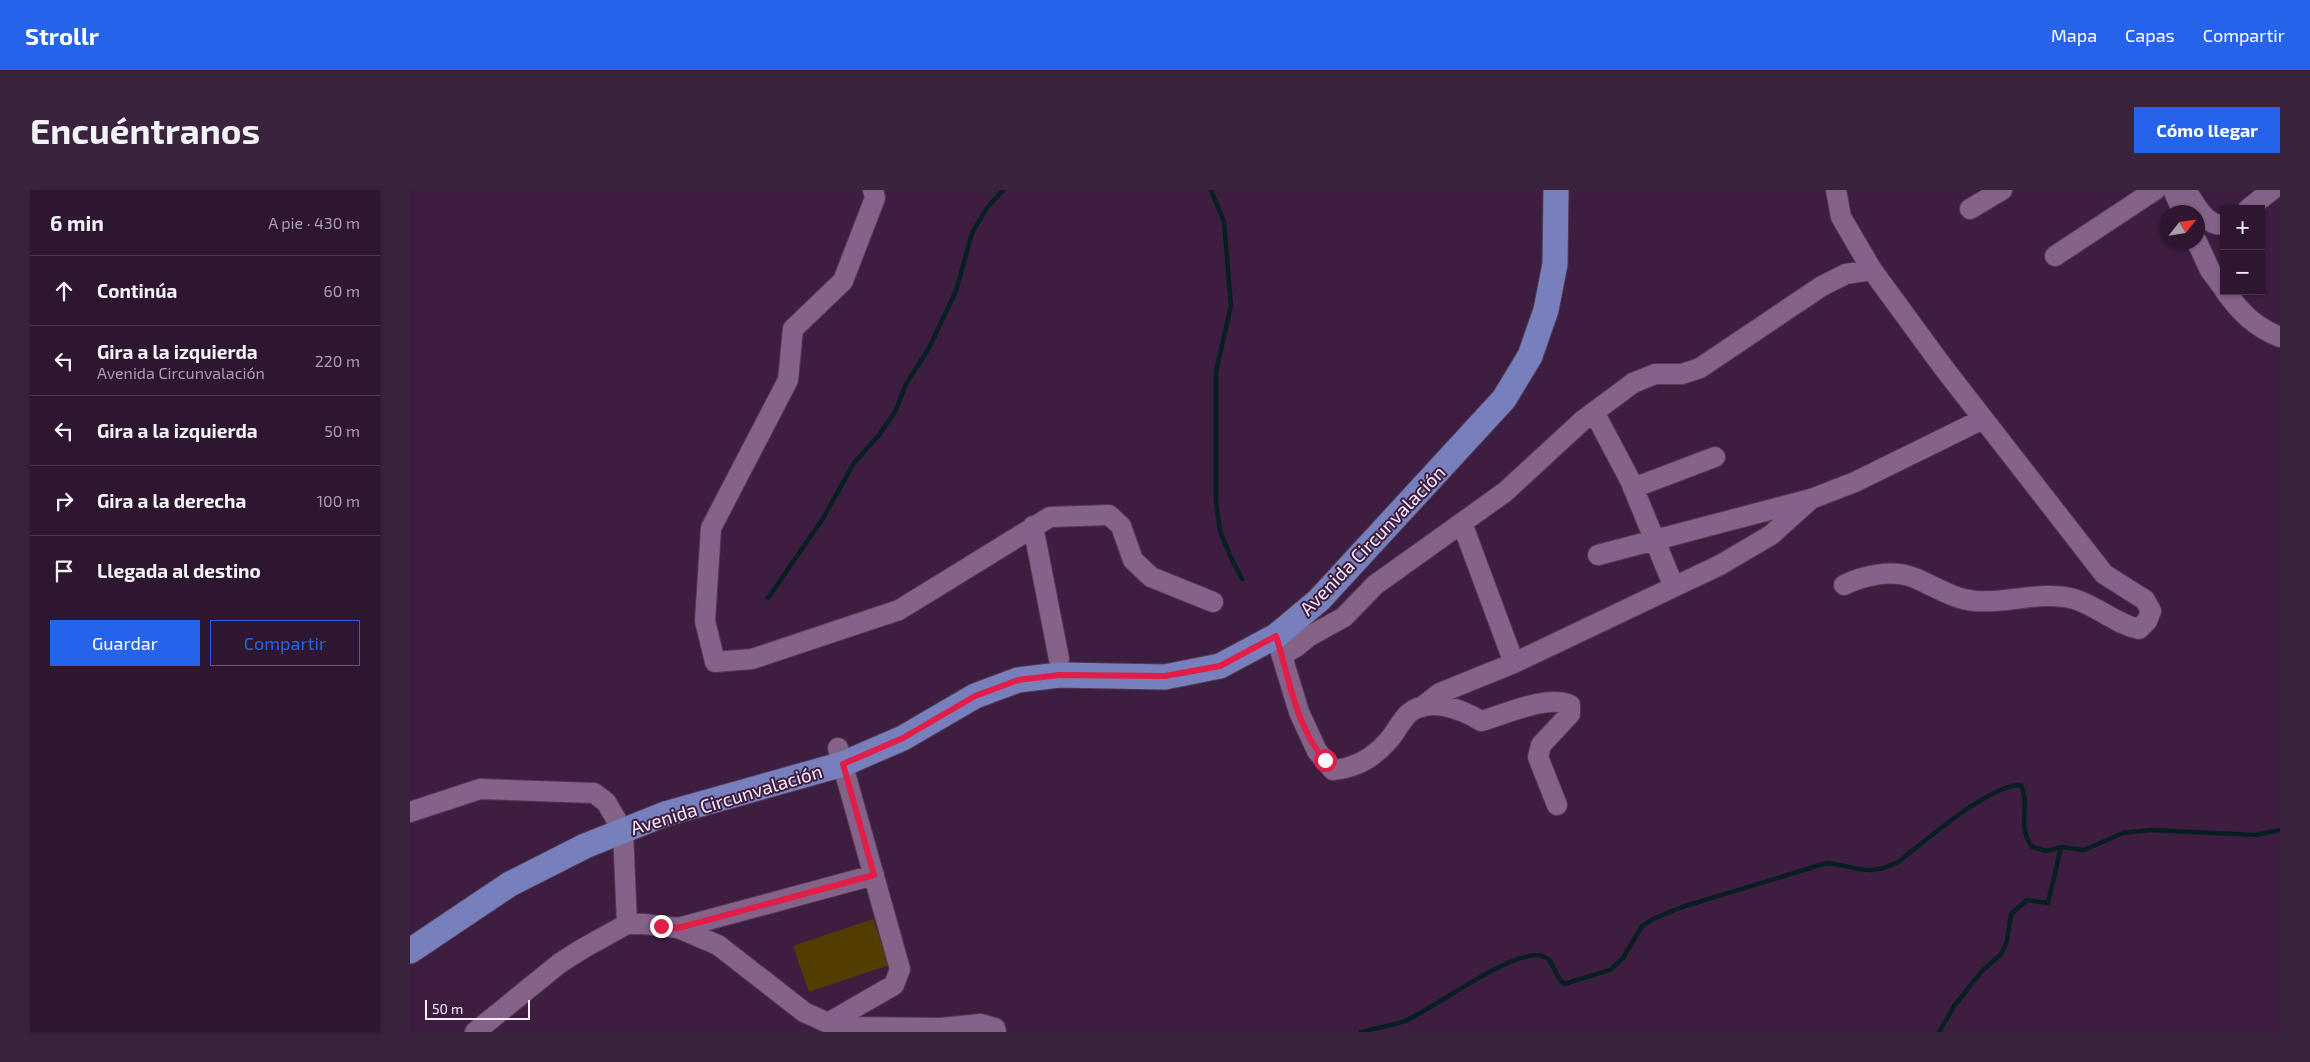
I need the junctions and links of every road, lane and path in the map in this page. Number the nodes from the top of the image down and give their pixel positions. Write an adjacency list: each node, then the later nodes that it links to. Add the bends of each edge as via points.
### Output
1 (873, 190): 26 (street, via 875,198 843,281 793,329 788,380 711,528 705,621 715,662 752,659 898,610)
2 (1539, 190): 33 (main road, Avenida Circunvalación, via 1538,263 1530,306 1515,349 1490,390 1308,589 1267,623 1214,651 1164,660)
3 (1556, 190): 32 (main road, Avenida Circunvalación, via 1555,264 1546,310 1530,356 1504,399)
4 (1836, 190): 16 (street, via 1841,217)
5 (2002, 190): 12 (street)
6 (2155, 190): 15 (street)
7 (2173, 190): 10 (street)
8 (2186, 190): 13 (street, via 2206,219)
9 (2272, 190): 11 (street)
10 (2179, 205)
11 (2253, 205)
12 (1970, 209)
13 (2220, 225)
14 (2201, 250): 17 (street)
15 (2055, 256)
16 (1872, 270): 20 (street, via 1846,274 1822,286 1700,368 1682,374 1655,374 1633,383); 21 (street)
17 (2220, 283)
18 (2228, 295): 19 (street, via 2237,308 2262,329)
19 (2280, 337)
20 (1594, 412): 23 (street); 25 (street, via 1505,492)
21 (1983, 419): 24 (street, via 1855,482); 29 (street, via 2104,574 2145,600 2151,611 2147,621 2139,629 2122,626 2101,610 2072,598 1974,601 1935,589 1914,578 1892,574 1860,577)
22 (1715, 457): 23 (street)
23 (1634, 488): 27 (street)
24 (1811, 499): 27 (street); 30 (street, via 1771,535)
25 (1462, 523): 32 (street, via 1375,585 1344,617); 34 (street)
26 (1033, 526): 31 (street, via 1050,517 1109,515 1122,526 1133,560 1151,577); 33 (street)
27 (1655, 540): 28 (street); 30 (street)
28 (1598, 555)
29 (1844, 585)
30 (1674, 587): 34 (street)
31 (1213, 602)
32 (1279, 646): 35 (street, via 1299,712 1316,751 1333,770 1345,769 1366,760 1387,743 1409,714); 36 (main road, Avenida Circunvalación, via 1220,666 1165,676 1059,675 1018,680 975,696 903,738)
33 (1059, 659): 36 (main road, Avenida Circunvalación, via 1014,664 968,681)
34 (1514, 663): 35 (street, via 1440,693)
35 (1422, 706): 37 (street, via 1462,710 1481,721 1533,705 1563,702 1570,705 1570,714 1540,745 1538,757)
36 (840, 756): 39 (main road, Avenida Circunvalación, via 660,799); 40 (street)
37 (1557, 805)
38 (410, 812): 39 (street, via 480,789 594,793 606,802)
39 (619, 824): 41 (street); 43 (main road, Avenida Circunvalación, via 578,831 501,870); 44 (main road, Avenida Circunvalación, via 585,846 510,884)
40 (874, 875): 42 (street); 45 (street, via 900,969 894,984)
41 (627, 924): 42 (street); 46 (street, via 560,963)
42 (678, 928): 45 (street, via 718,945 804,1012)
43 (410, 932)
44 (410, 951)
45 (828, 1023): 47 (street, via 846,1027 941,1028 981,1024 995,1028)
46 (475, 1032)
47 (996, 1032)

